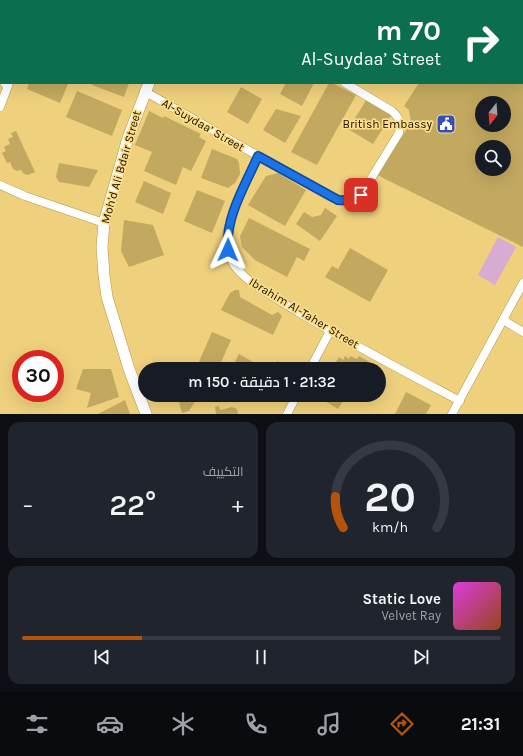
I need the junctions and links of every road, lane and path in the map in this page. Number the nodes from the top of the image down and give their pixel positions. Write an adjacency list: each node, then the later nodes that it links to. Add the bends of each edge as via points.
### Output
1 (4, 84): 4 (street)
2 (347, 84): 5 (street, Al-Suydaa’ Street, via 392,111 400,121 398,133 361,195 347,201 338,200)
3 (147, 87): 5 (street, Al-Suydaa’ Street); 7 (street, Moh'd Ali Bdair Street, via 128,138)
4 (0, 107)
5 (258, 156): 10 (street, Ibrahim Al-Taher Street, via 229,224 227,239 231,261 245,277 266,292)
6 (0, 185): 7 (street)
7 (104, 223): 15 (street, Moh'd Ali Bdair Street, via 102,246 106,297)
8 (523, 283): 9 (street)
9 (504, 320): 11 (street); 13 (street)
10 (330, 331): 12 (street); 13 (street, Ibrahim Al-Taher Street)
11 (523, 332)
12 (314, 362)
13 (460, 401): 17 (street)
14 (293, 402): 16 (street)
15 (146, 414)
16 (287, 414)
17 (452, 414)

